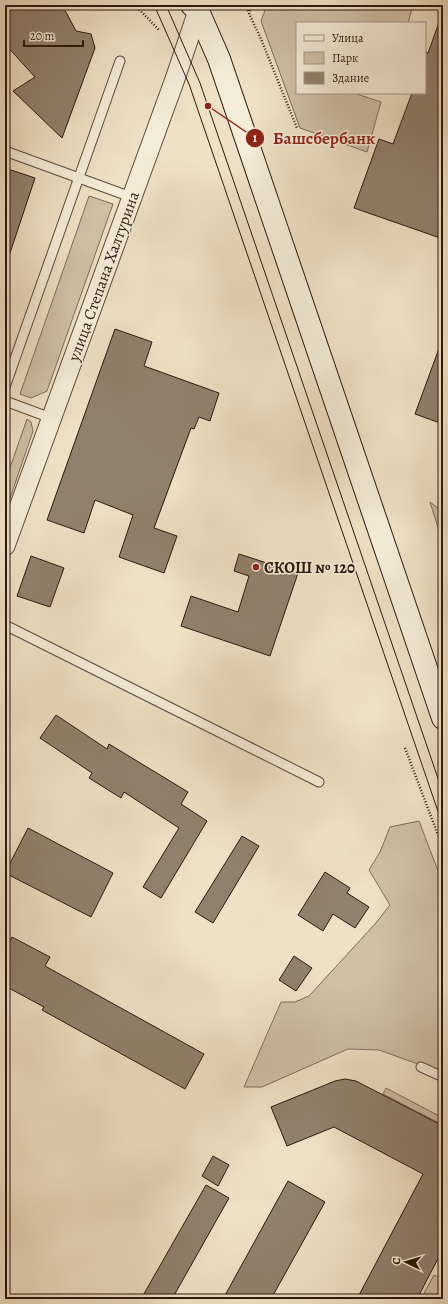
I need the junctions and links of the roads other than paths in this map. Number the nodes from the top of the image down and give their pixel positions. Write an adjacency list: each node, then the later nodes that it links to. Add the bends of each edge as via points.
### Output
1 (197, 7): 5 (street, улица Степана Халтурина); 11 (main road, via 219,60)
2 (120, 61): 4 (lane)
3 (5, 151): 4 (lane)
4 (79, 178): 5 (lane); 6 (lane)
5 (131, 197): 8 (street, улица Степана Халтурина)
6 (5, 386)
7 (5, 401): 8 (lane)
8 (51, 418): 9 (street, улица Степана Халтурина)
9 (5, 546)
10 (5, 625): 12 (lane)
11 (443, 718)
12 (319, 782)
13 (421, 1067): 14 (lane)
14 (443, 1077)

